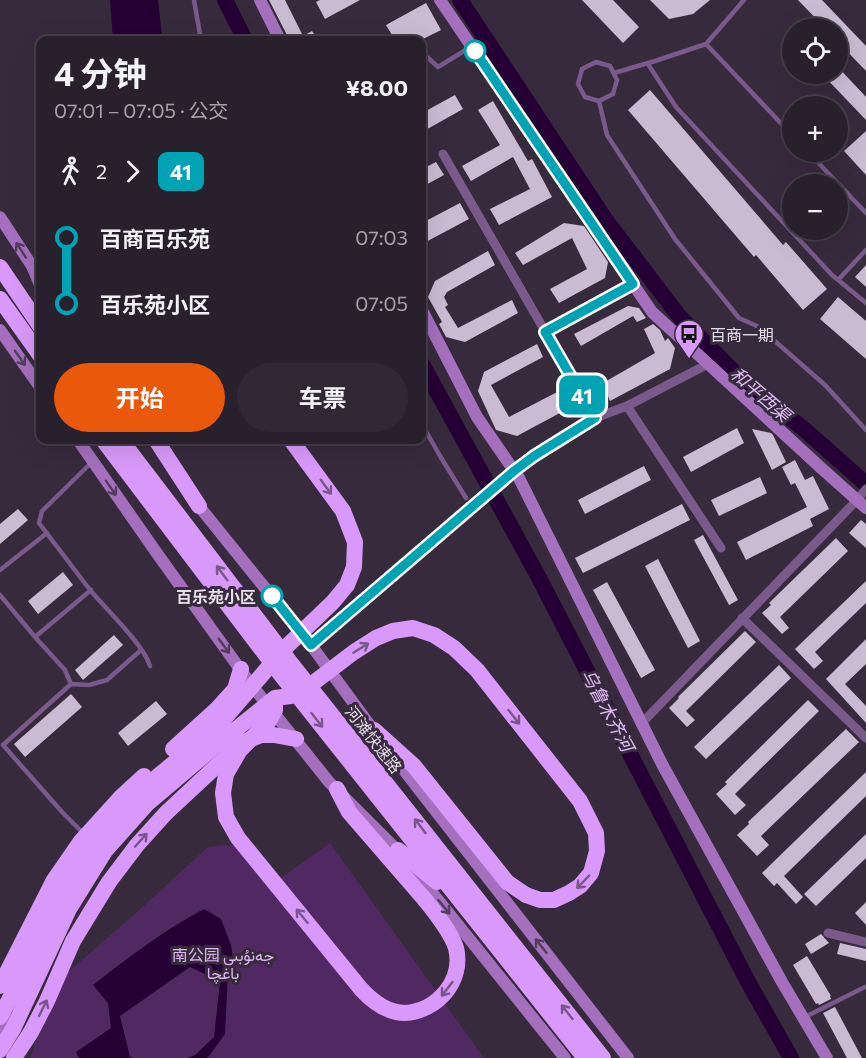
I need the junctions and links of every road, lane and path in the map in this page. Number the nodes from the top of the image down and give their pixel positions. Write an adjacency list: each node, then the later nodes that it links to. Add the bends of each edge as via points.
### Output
1 (194, 0): 5 (lane)
2 (260, 0): 6 (street)
3 (440, 0): 8 (street)
4 (744, 0): 7 (lane)
5 (200, 36)
6 (278, 36)
7 (706, 44): 10 (lane); 13 (lane)
8 (472, 46): 9 (lane, via 438,67); 22 (street)
9 (426, 56)
10 (648, 64): 11 (lane); 21 (lane, via 676,107)
11 (614, 73): 12 (lane, via 617,80 613,94); 12 (lane, via 610,66 596,62 582,69 578,84 585,97)
12 (600, 101): 36 (lane, via 607,135 675,239 739,318 759,327 825,385)
13 (782, 124)
14 (443, 154): 30 (street)
15 (818, 162): 16 (lane)
16 (866, 213)
17 (0, 217): 20 (street, one-way to 17)
18 (866, 250): 21 (lane)
19 (0, 267): 23 (highway)
20 (36, 276)
21 (838, 280): 25 (lane)
22 (633, 284): 30 (lane); 32 (street, via 652,312)
23 (16, 290): 26 (highway); 28 (highway)
24 (0, 299): 31 (highway)
25 (866, 303)
26 (36, 311)
27 (426, 318): 45 (street)
28 (36, 320)
29 (0, 330): 33 (street, one-way to 33)
30 (545, 332): 35 (street)
31 (36, 349)
32 (708, 364): 34 (street); 48 (street)
33 (36, 381)
34 (627, 406): 35 (street); 51 (street)
35 (595, 418): 45 (street)
36 (866, 430)
37 (426, 431): 47 (lane)
38 (81, 444): 44 (street)
39 (106, 444): 70 (highway, 河滩快速路, one-way to 70, via 278,671)
40 (124, 444): 82 (highway, 河滩快速路, one-way to 40, via 290,662)
41 (149, 444): 49 (street)
42 (159, 444): 49 (highway)
43 (294, 444): 75 (highway, one-way to 75, bridge, via 343,511 355,542 354,567 347,585 285,648 217,727 157,777 111,824 61,896)
44 (93, 461): 50 (lane, via 42,511 39,523); 60 (street, one-way to 60)
45 (510, 475): 57 (street); 63 (street, via 525,489)
46 (866, 489): 48 (street)
47 (466, 498)
48 (860, 503): 55 (street)
49 (199, 506): 57 (street)
50 (47, 533): 52 (lane); 53 (lane)
51 (721, 548)
52 (0, 570)
53 (91, 590): 56 (lane); 58 (lane)
54 (0, 595): 56 (lane)
55 (742, 618): 63 (street); 65 (street)
56 (35, 637): 61 (lane, via 65,670)
57 (311, 645): 64 (street)
58 (141, 650): 59 (lane); 61 (lane, via 107,680)
59 (150, 666)
60 (243, 673): 66 (street); 68 (street, via 240,693 219,718 138,788); 73 (highway, bridge, via 216,710 120,798 81,841 54,880)
61 (71, 684): 68 (lane, via 3,745)
62 (276, 699): 64 (highway, one-way to 64, bridge, via 304,690 354,652 393,631 413,628 434,635 477,670 580,801 596,833 597,851 591,873 580,886 554,900 526,895 507,882 414,766); 67 (highway, one-way to 62, bridge, via 349,812 426,901 456,947 458,964 454,979 433,1005 404,1013 372,1000 238,838 226,817 226,774 240,750 269,721); 78 (highway, bridge, via 147,804 105,851 69,909)
63 (642, 723): 76 (street)
64 (374, 730): 83 (street, one-way to 64)
65 (866, 738)
66 (296, 739): 67 (street); 79 (highway, one-way to 66, via 31,1032 73,941 137,845 241,743 261,735); 79 (street, via 275,727 258,726 230,738 158,802 114,851 78,904 37,978)
67 (337, 789): 69 (street)
68 (92, 841): 77 (street, via 44,917)
69 (398, 850): 70 (highway); 80 (street, one-way to 80)
70 (461, 901): 81 (highway, 河滩快速路)
71 (828, 933): 72 (street)
72 (866, 942)
73 (0, 986)
74 (865, 987): 76 (lane)
75 (0, 1017)
76 (803, 1018): 84 (street)
77 (0, 1030)
78 (0, 1050)
79 (12, 1058)
80 (565, 1058)
81 (585, 1058)
82 (603, 1058)
83 (628, 1058)
84 (827, 1058)

